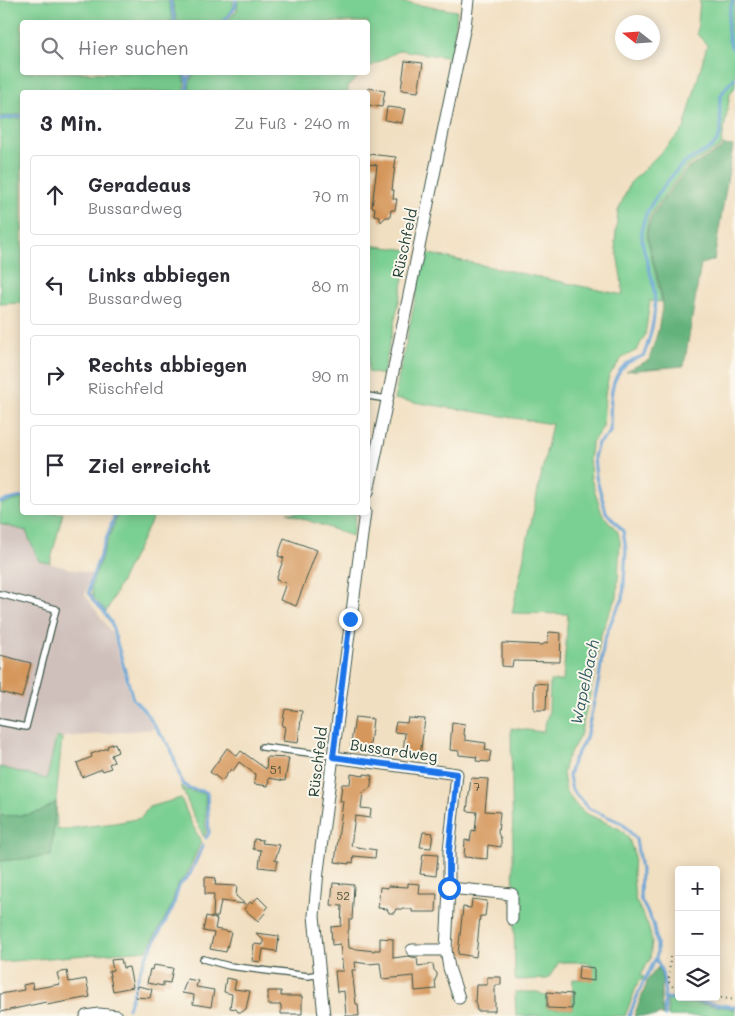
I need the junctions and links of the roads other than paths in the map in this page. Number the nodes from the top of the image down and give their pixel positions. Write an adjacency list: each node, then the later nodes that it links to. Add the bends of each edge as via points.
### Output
1 (468, 0): 3 (street, Rüschfeld, via 466,26)
2 (370, 396): 3 (lane)
3 (387, 399): 4 (street, Rüschfeld)
4 (370, 482)
5 (365, 515): 9 (street, Rüschfeld)
6 (0, 594): 7 (lane, via 56,609 26,727)
7 (0, 722)
8 (262, 747): 9 (lane)
9 (333, 757): 10 (street, Bussardweg, via 457,774 449,851); 15 (street, Rüschfeld, via 314,916)
10 (449, 888): 11 (street, via 512,894); 13 (street, Bussardweg)
11 (512, 919)
12 (412, 950): 13 (street)
13 (446, 950): 16 (street, Bussardweg)
14 (203, 959): 15 (lane, via 229,966 308,976)
15 (320, 974): 19 (street, Rüschfeld)
16 (459, 998)
17 (86, 1016): 18 (street)
18 (117, 1016)
19 (324, 1016)

